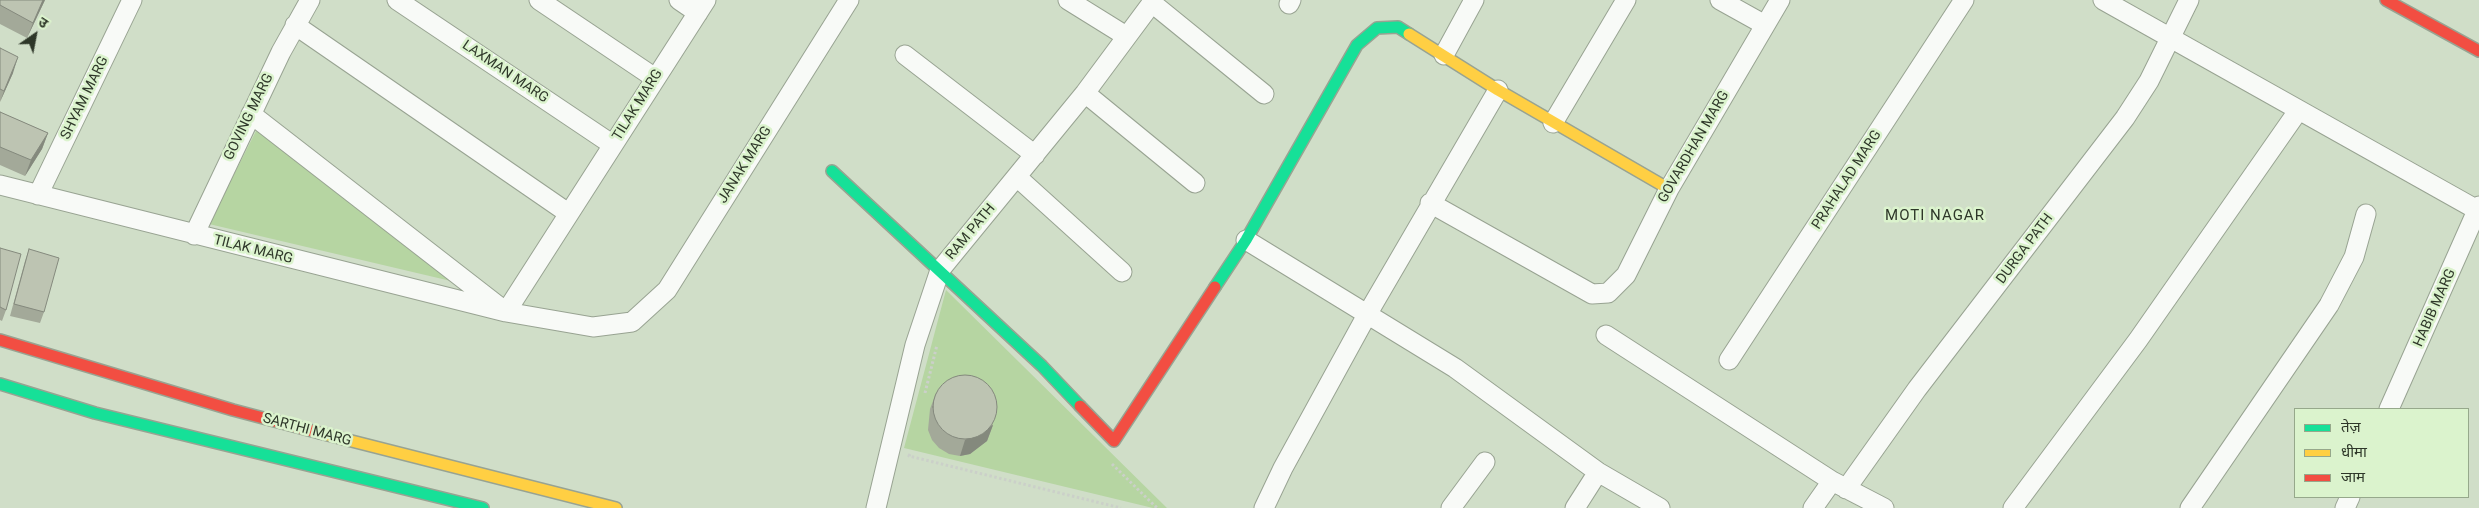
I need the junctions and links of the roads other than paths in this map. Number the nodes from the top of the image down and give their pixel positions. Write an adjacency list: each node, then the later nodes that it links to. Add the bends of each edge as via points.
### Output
1 (132, 0): 39 (street, SHYAM MARG)
2 (310, 0): 18 (street, GOVING MARG)
3 (397, 0): 32 (street, LAXMAN MARG)
4 (539, 0): 25 (street)
5 (679, 0): 17 (street)
6 (849, 0): 50 (street, JANAK MARG, via 667,290)
7 (1068, 0): 20 (street)
8 (1474, 0): 24 (street)
9 (1626, 0): 31 (street)
10 (1720, 0): 19 (street)
11 (1780, 0): 19 (street, GOVARDHAN MARG)
12 (1964, 0): 53 (street, PRAHALAD MARG)
13 (2103, 0): 21 (street)
14 (2189, 0): 21 (street, DURGA PATH)
15 (2386, 0): 22 (street)
16 (1153, 1): 20 (street, RAM PATH); 28 (street)
17 (702, 6): 25 (street, TILAK MARG)
18 (295, 25): 30 (street, GOVING MARG); 42 (street)
19 (1765, 25): 38 (street, GOVARDHAN MARG)
20 (1126, 36): 27 (street, RAM PATH)
21 (2171, 38): 29 (street); 58 (street, DURGA PATH, via 2125,118 1917,389)
22 (2479, 52)
23 (905, 55): 33 (street)
24 (1444, 55): 26 (street); 45 (street, via 1398,27 1377,28 1357,45)
25 (655, 78): 32 (street, TILAK MARG)
26 (1498, 90): 31 (street); 40 (street)
27 (1085, 93): 33 (street, RAM PATH); 36 (street)
28 (1264, 94)
29 (2298, 112): 41 (street); 61 (street)
30 (251, 114): 44 (street, GOVING MARG); 48 (street)
31 (1553, 123): 38 (street)
32 (613, 145): 42 (street, TILAK MARG)
33 (1035, 155): 35 (street, RAM PATH)
34 (832, 170): 46 (street)
35 (1017, 177): 46 (street, RAM PATH); 47 (street)
36 (1195, 183)
37 (0, 185): 39 (street, TILAK MARG)
38 (1669, 189): 40 (street, GOVARDHAN MARG, via 1626,275 1608,293 1592,294)
39 (38, 195): 44 (street, TILAK MARG)
40 (1430, 204): 49 (street)
41 (2478, 209): 55 (street, HABIB MARG)
42 (568, 213): 48 (street, TILAK MARG)
43 (2366, 214): 70 (street, via 2354,256 2329,305)
44 (194, 236): 48 (street, TILAK MARG)
45 (1246, 240): 46 (street, via 1114,441 1042,366); 49 (street)
46 (940, 270): 64 (street, RAM PATH, via 915,345)
47 (1122, 272)
48 (506, 312): 50 (street, TILAK MARG, via 594,327)
49 (1368, 313): 57 (street, via 1455,368); 65 (street)
50 (632, 322)
51 (1606, 335): 58 (street)
52 (0, 340): 63 (street, SARTHI MARG, via 110,378)
53 (1730, 360)
54 (0, 384): 62 (street)
55 (2390, 408)
56 (1485, 462): 66 (street)
57 (1598, 472): 59 (street); 67 (street)
58 (1839, 485): 60 (street, DURGA PATH); 69 (street)
59 (1634, 501): 68 (street)
60 (1817, 503)
61 (2020, 506)
62 (483, 508)
63 (616, 508)
64 (876, 508)
65 (1264, 508)
66 (1451, 508)
67 (1575, 508)
68 (1660, 508)
69 (1884, 508)
70 (2190, 508)

